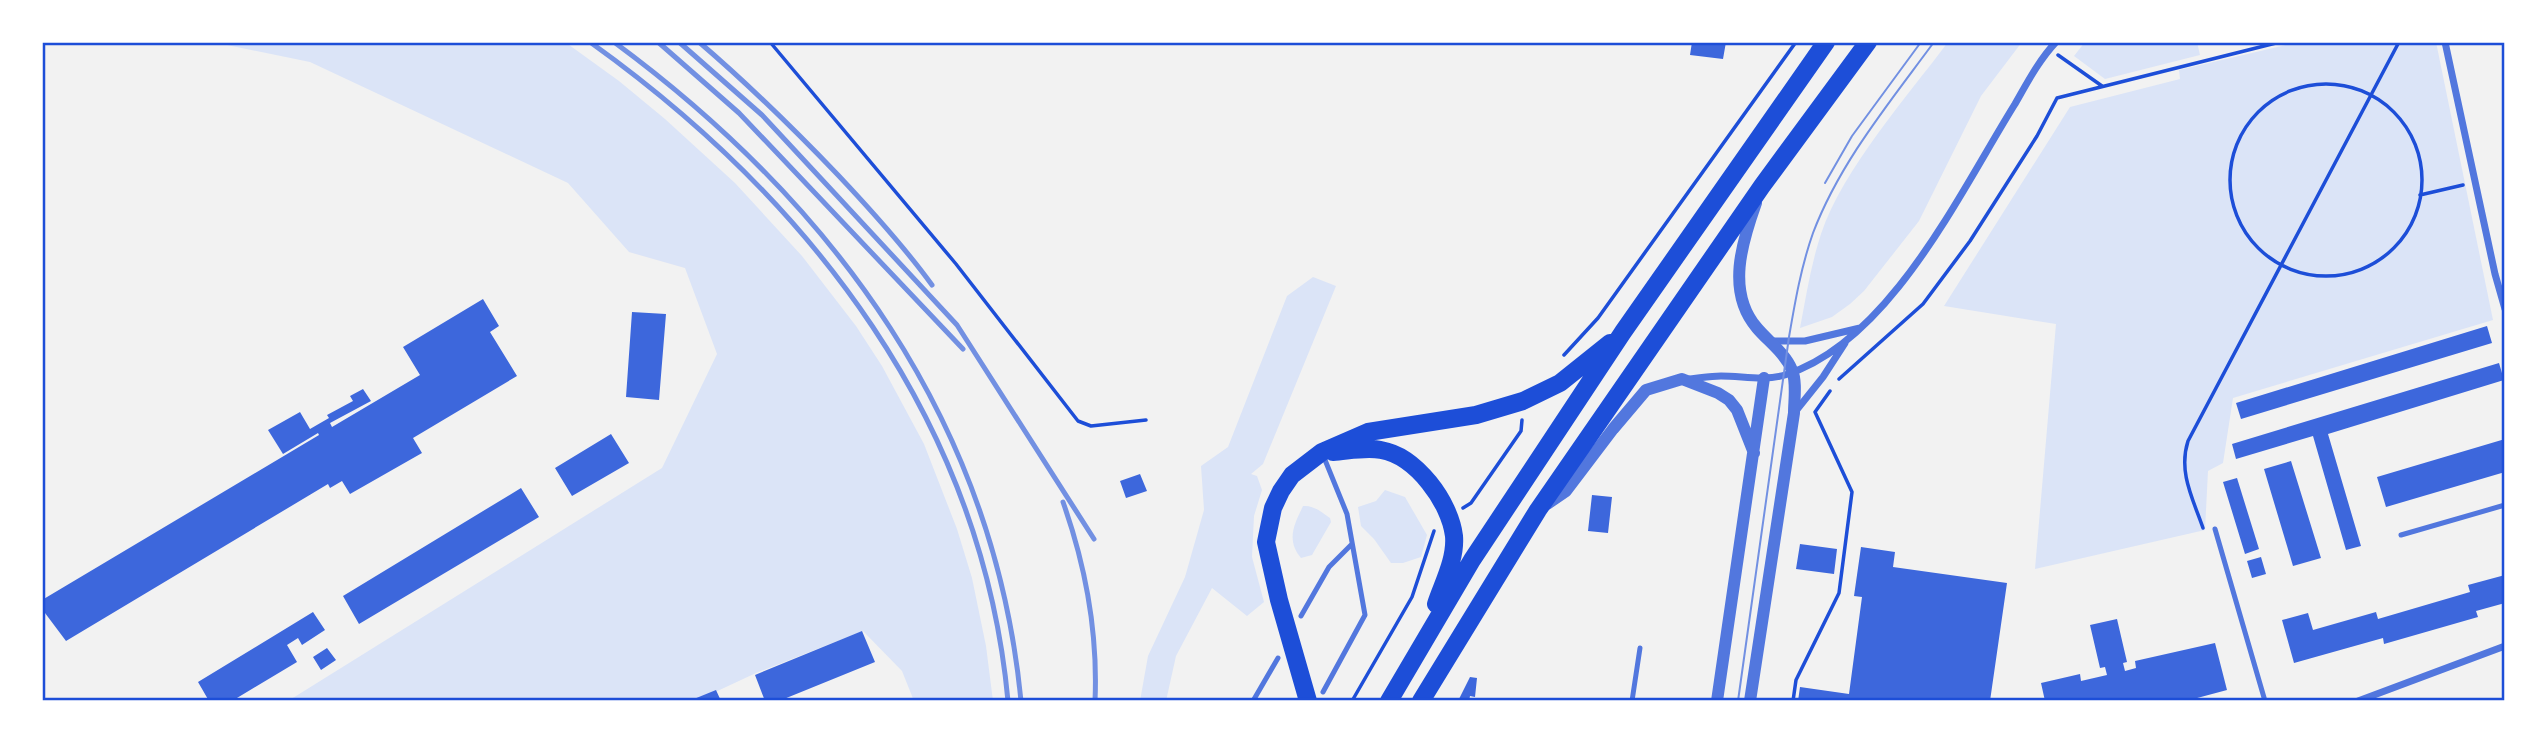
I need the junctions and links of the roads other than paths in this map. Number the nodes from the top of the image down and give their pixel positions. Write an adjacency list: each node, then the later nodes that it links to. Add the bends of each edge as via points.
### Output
1 (1826, 42): 8 (highway)
2 (1868, 42): 5 (highway)
3 (2056, 42): 7 (street, via 1925,252)
4 (2445, 42): 6 (street)
5 (1762, 186): 10 (street, via 1742,243 1739,290 1754,325); 18 (highway)
6 (2505, 309)
7 (1864, 327): 9 (street); 10 (street, via 1805,341)
8 (1623, 332): 15 (highway, via 1560,383 1523,401 1476,415 1368,432); 23 (highway)
9 (1847, 339): 11 (street); 14 (street)
10 (1769, 341): 11 (street)
11 (1793, 372): 12 (street); 14 (street)
12 (1764, 378): 13 (street); 16 (street)
13 (1682, 379): 16 (street, via 1729,400); 18 (street, via 1646,390 1566,491)
14 (1794, 413): 35 (street)
15 (1322, 452): 21 (lane, via 1347,514); 23 (highway, via 1380,449 1398,455 1440,499 1454,537 1450,565); 28 (highway, via 1292,475 1281,491 1266,542)
16 (1754, 455): 34 (street)
17 (2505, 505): 20 (lane)
18 (1538, 510): 26 (highway)
19 (2216, 529): 36 (lane)
20 (2401, 535)
21 (1352, 544): 22 (lane, via 1329,567); 28 (lane, via 1365,615)
22 (1301, 616)
23 (1423, 642): 30 (highway)
24 (2505, 646): 37 (street)
25 (1640, 648): 33 (lane)
26 (1451, 650): 31 (highway); 32 (highway)
27 (1278, 658): 29 (lane)
28 (1316, 697)
29 (1253, 701)
30 (1389, 701)
31 (1421, 701)
32 (1437, 701)
33 (1632, 701)
34 (1717, 701)
35 (1750, 701)
36 (2264, 701)
37 (2358, 701)

